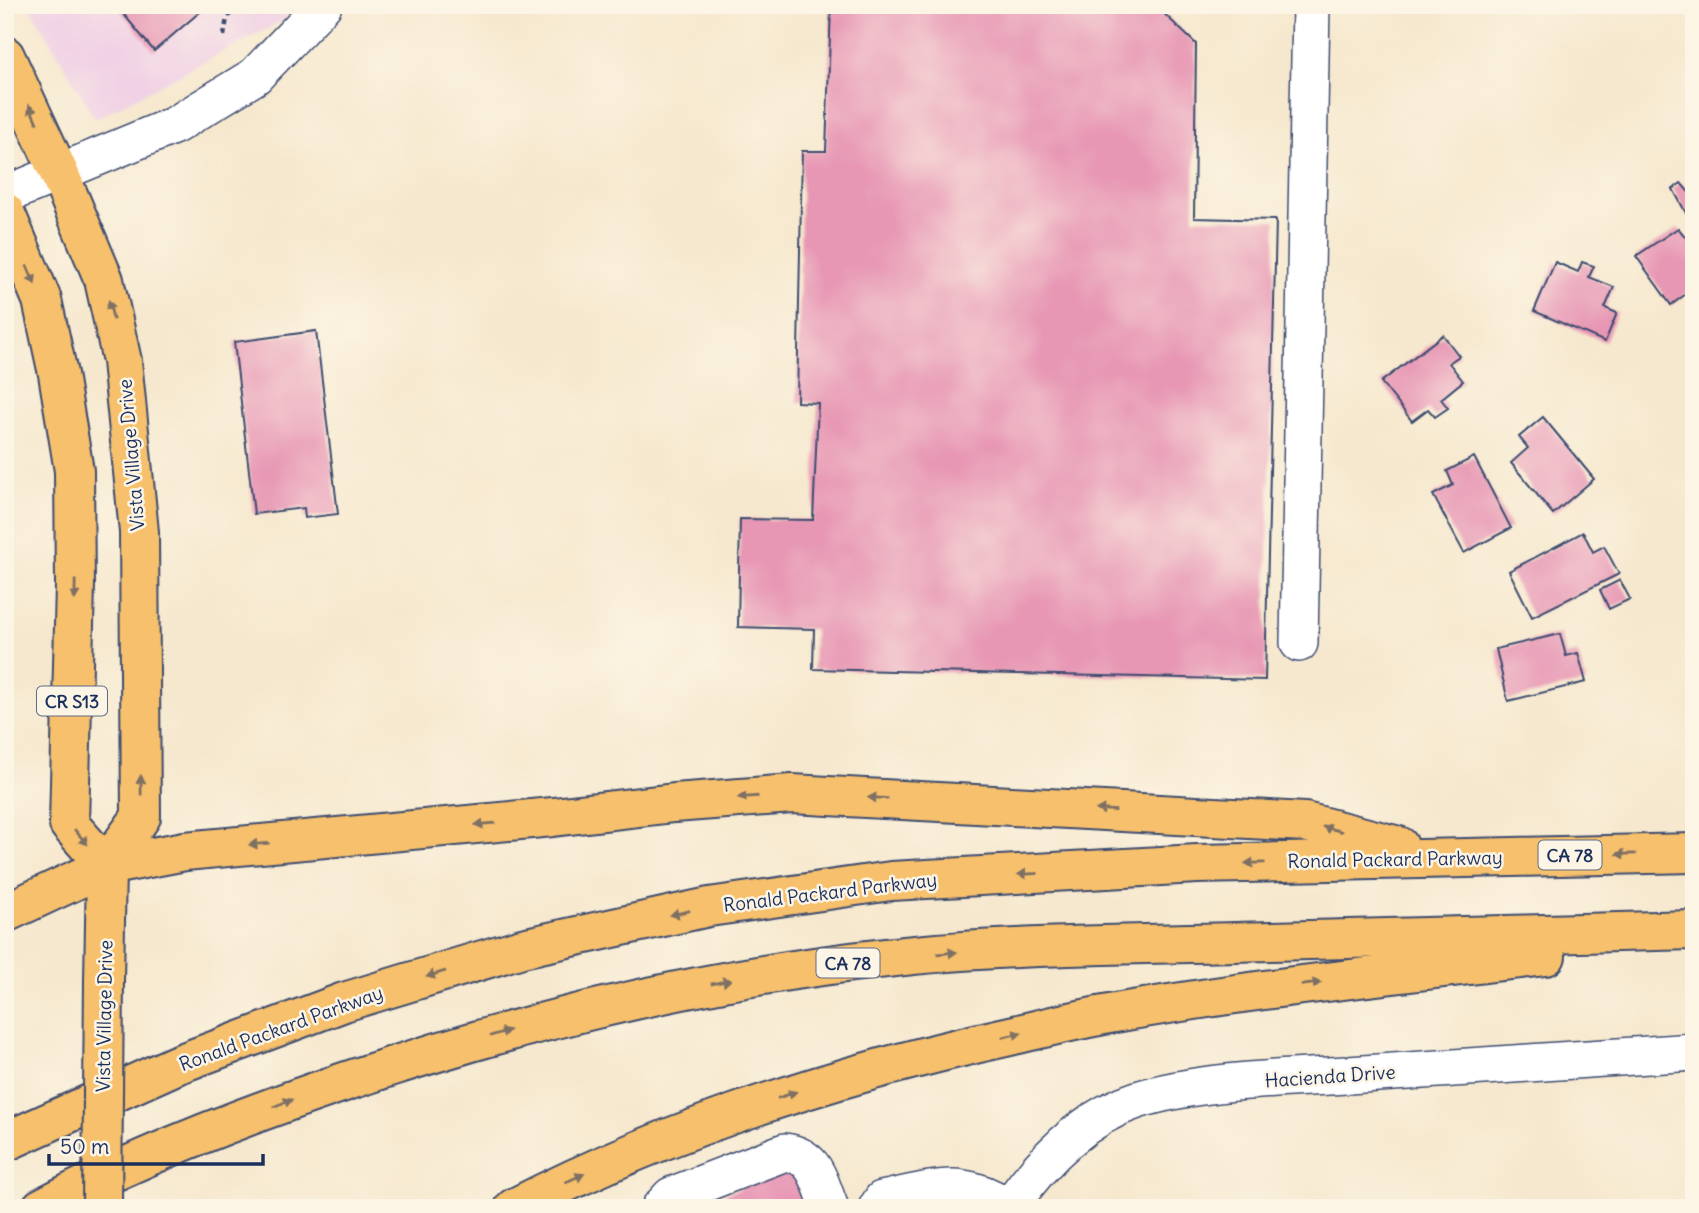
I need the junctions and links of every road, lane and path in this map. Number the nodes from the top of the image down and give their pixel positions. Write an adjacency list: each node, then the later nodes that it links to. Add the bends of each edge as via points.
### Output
1 (237, 5): 4 (path)
2 (323, 5): 6 (street, via 255,76 175,125)
3 (1311, 5): 9 (street)
4 (224, 36)
5 (5, 56): 6 (main road, Vista Village Drive, one-way to 5)
6 (59, 173): 7 (street); 12 (main road, Vista Village Drive, one-way to 6, via 141,817 139,531 122,361 107,293)
7 (5, 195)
8 (5, 212): 12 (main road, CR S13, one-way to 12, via 42,300 74,471 69,824)
9 (1299, 643)
10 (1694, 853): 11 (main road, Ronald Packard Parkway / CA 78, one-way to 11)
11 (1446, 858): 12 (main road, one-way to 12, via 1305,822 792,794 184,851); 17 (main road, Ronald Packard Parkway / CA 78, one-way to 17, via 1197,864 891,881 709,907 522,948 344,1002 176,1065)
12 (106, 866): 13 (main road); 21 (main road, Vista Village Drive, bridge)
13 (5, 913)
14 (1694, 930): 20 (main road, CA 78, one-way to 14, via 179,1144 410,1060 528,1025 770,973 1015,947)
15 (1694, 938): 22 (main road, one-way to 15, via 658,1141 718,1119 805,1088 945,1050 1112,1013 1230,995)
16 (1694, 1052): 19 (street, Hacienda Drive, via 1180,1089 1136,1100 1083,1127 1046,1160)
17 (5, 1142)
18 (944, 1199): 19 (street, via 964,1189); 25 (street, via 882,1200)
19 (1010, 1207)
20 (41, 1208)
21 (102, 1208)
22 (514, 1208)
23 (660, 1208): 24 (street, via 671,1196 785,1152 800,1154 811,1162)
24 (830, 1208)
25 (877, 1208)

